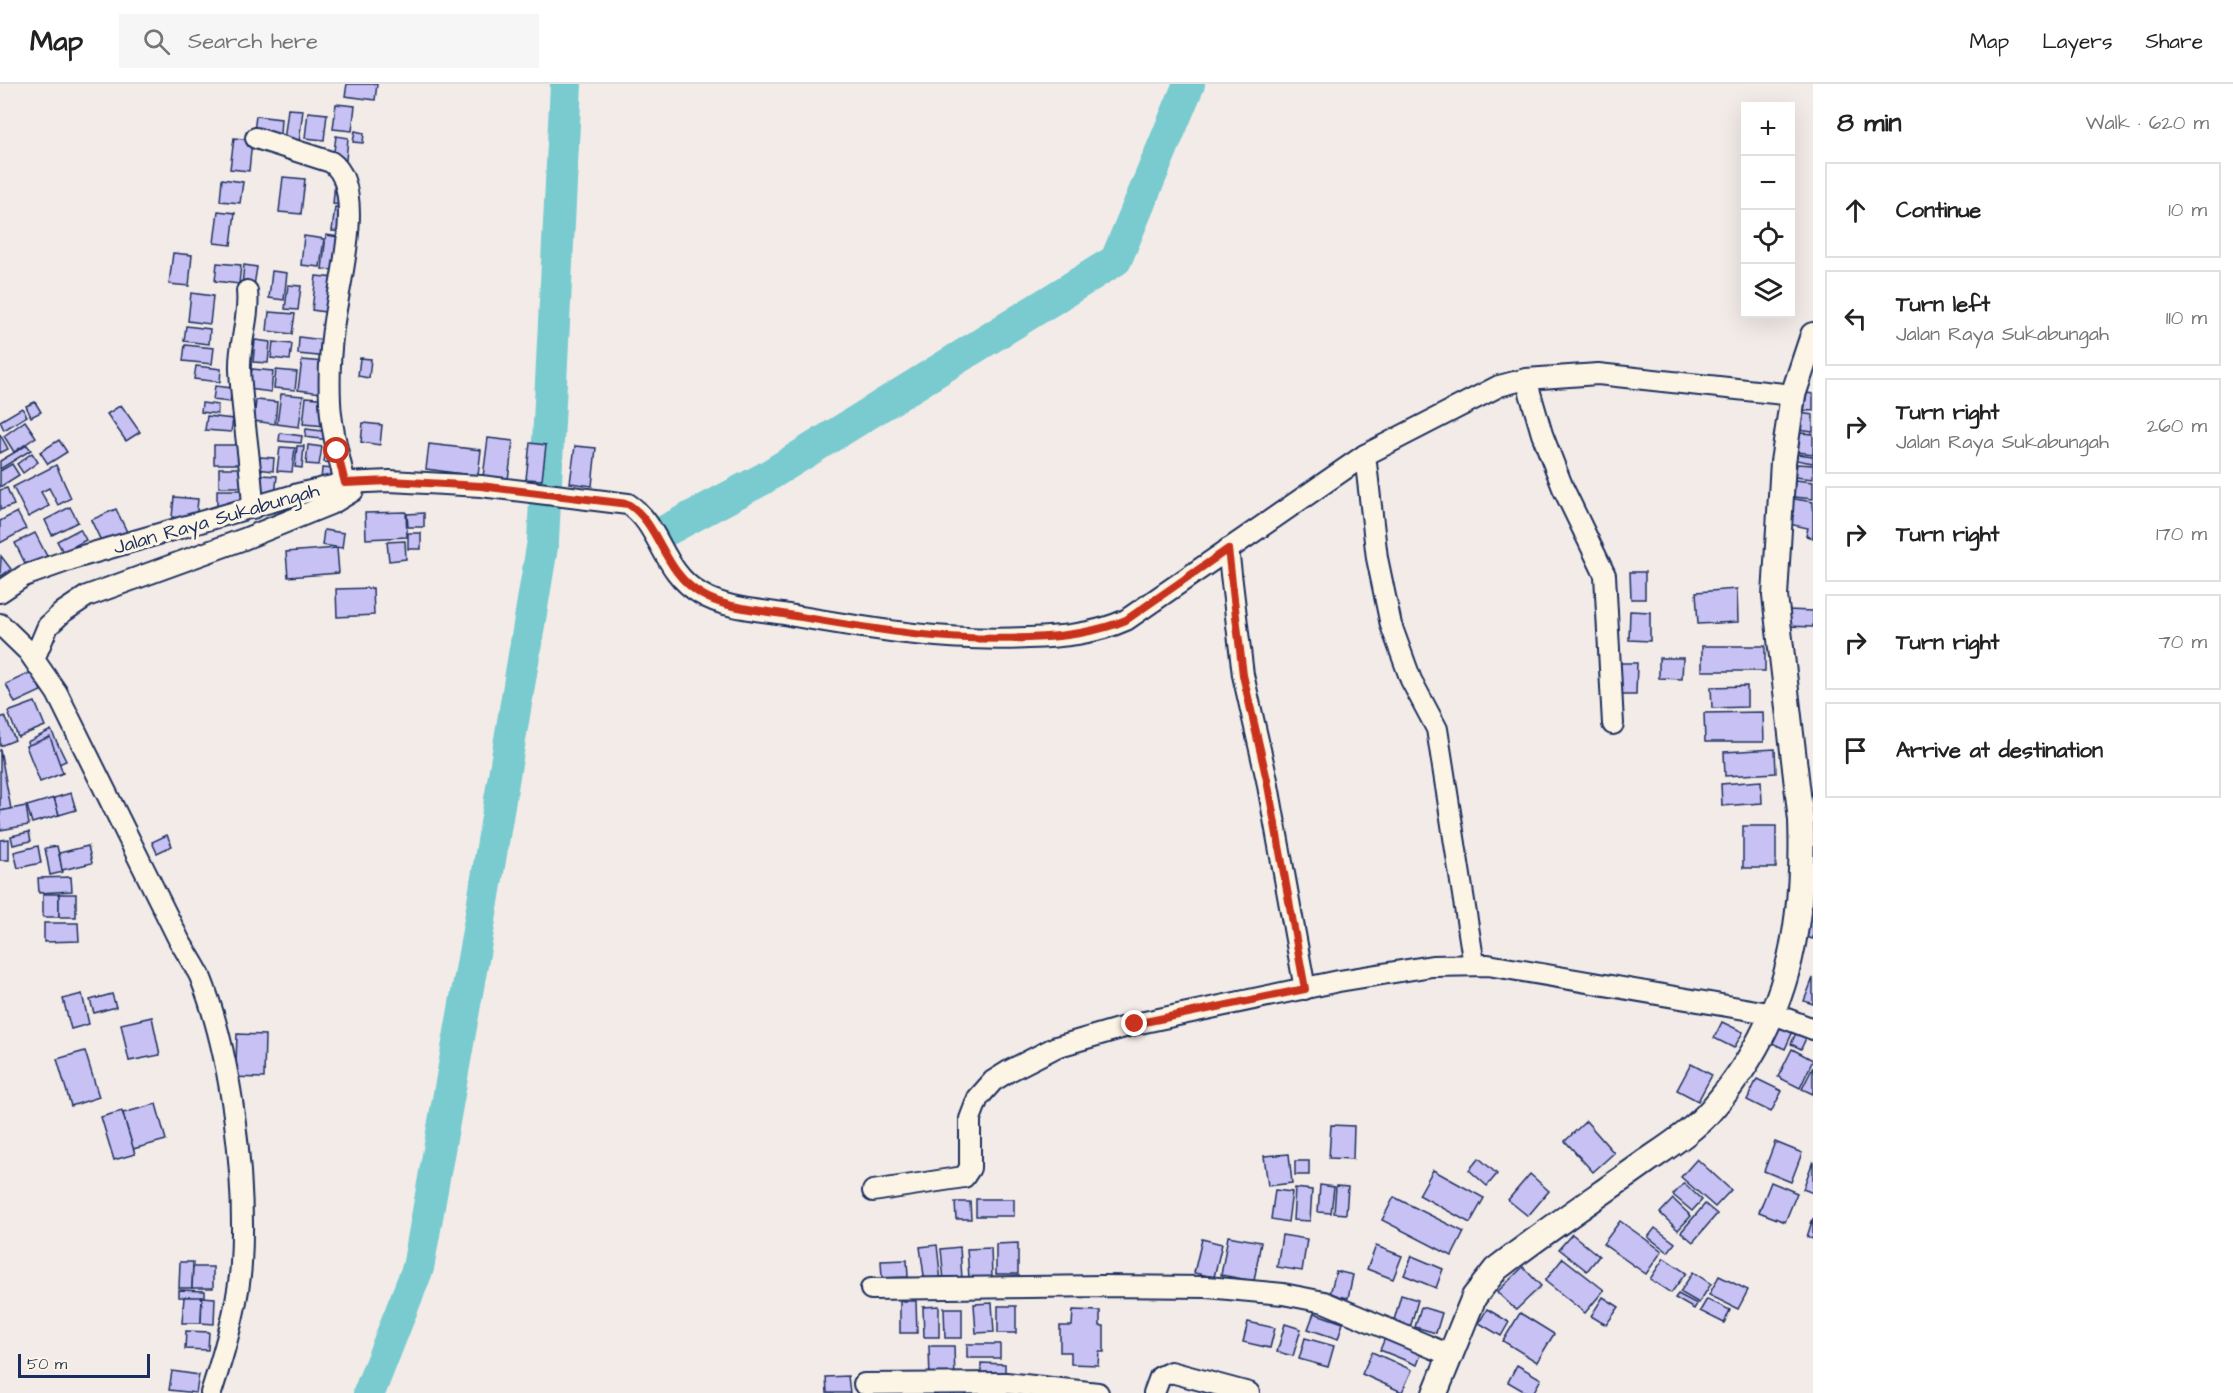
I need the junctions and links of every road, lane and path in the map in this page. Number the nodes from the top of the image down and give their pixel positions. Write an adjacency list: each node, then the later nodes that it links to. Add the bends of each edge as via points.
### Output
1 (256, 138): 7 (street, via 331,162 340,169 346,183 349,207 333,330 330,403)
2 (247, 291): 8 (street, via 248,321 241,344 240,370)
3 (1813, 335): 5 (main road)
4 (1526, 379): 5 (street, Jalan Raya Sukabungah, via 1598,374); 6 (street, Jalan Raya Sukabungah, via 1492,390); 13 (street, via 1563,488 1605,575)
5 (1793, 395): 14 (main road, via 1783,462 1775,596)
6 (1365, 455): 9 (street, Jalan Raya Sukabungah); 15 (street, via 1377,558 1391,625 1411,680 1437,729)
7 (350, 483): 8 (street, Jalan Raya Sukabungah); 9 (street, Jalan Raya Sukabungah, via 481,486 628,504 639,511 674,572 708,598 940,639 1048,638 1112,626); 12 (street, via 353,491 333,503 87,596 48,626)
8 (253, 508): 10 (street, Jalan Raya Sukabungah, via 75,558 24,576)
9 (1228, 549): 16 (street, via 1243,675 1267,780)
10 (0, 592)
11 (0, 624): 12 (street)
12 (34, 659): 23 (street, via 57,693 199,974 221,1041 240,1171 241,1267 225,1352)
13 (1613, 724)
14 (1807, 822): 17 (main road, via 1794,948)
15 (1474, 965): 16 (street, via 1432,966); 17 (street)
16 (1305, 989): 19 (street, via 1135,1024 1056,1047 993,1081 978,1098 970,1119 970,1168 964,1177)
17 (1774, 1014): 18 (street); 21 (main road, via 1745,1065 1712,1110 1675,1141 1496,1269 1474,1297)
18 (1813, 1029)
19 (873, 1191)
20 (871, 1289): 21 (street, via 1207,1287 1282,1294 1324,1302)
21 (1452, 1356): 27 (main road)
22 (864, 1384): 24 (street, via 1006,1383)
23 (211, 1393)
24 (1098, 1393)
25 (1154, 1393): 26 (street, via 1160,1377 1172,1372)
26 (1249, 1393)
27 (1435, 1393)

